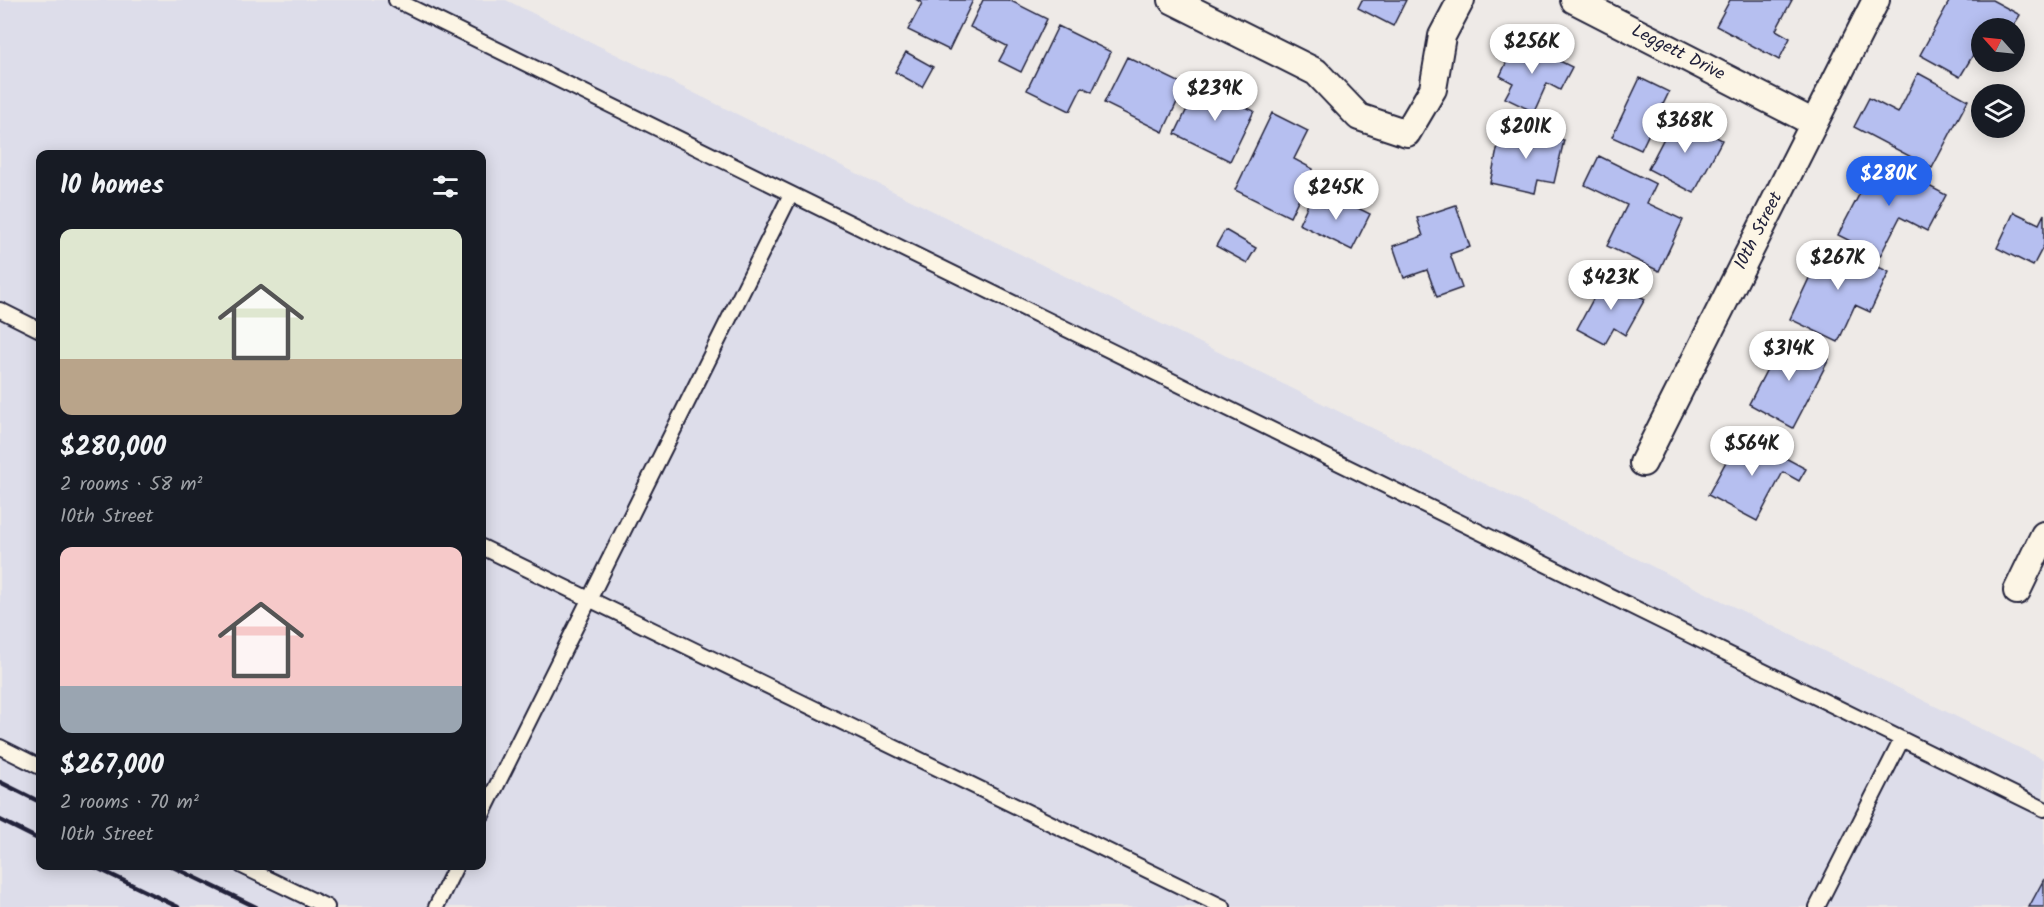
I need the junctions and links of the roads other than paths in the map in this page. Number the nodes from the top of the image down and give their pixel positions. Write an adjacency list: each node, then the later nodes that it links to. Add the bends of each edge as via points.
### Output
1 (396, 0): 7 (lane)
2 (1172, 0): 3 (street, via 1316,72 1359,117 1407,133 1433,89 1442,36)
3 (1461, 0)
4 (1574, 0): 6 (street, Leggett Drive)
5 (1876, 0): 6 (street, 10th Street)
6 (1814, 123): 10 (street, 10th Street)
7 (791, 194): 14 (lane); 15 (lane)
8 (0, 310): 9 (lane)
9 (36, 328)
10 (1643, 463)
11 (2044, 535): 13 (street)
12 (486, 549): 14 (lane)
13 (2017, 591)
14 (588, 599): 18 (lane); 24 (lane)
15 (1902, 739): 19 (lane); 25 (lane)
16 (0, 747): 17 (lane)
17 (36, 765)
18 (486, 807)
19 (2044, 809)
20 (250, 870): 22 (lane)
21 (454, 870): 23 (lane)
22 (327, 907)
23 (436, 907)
24 (1223, 907)
25 (1817, 907)

